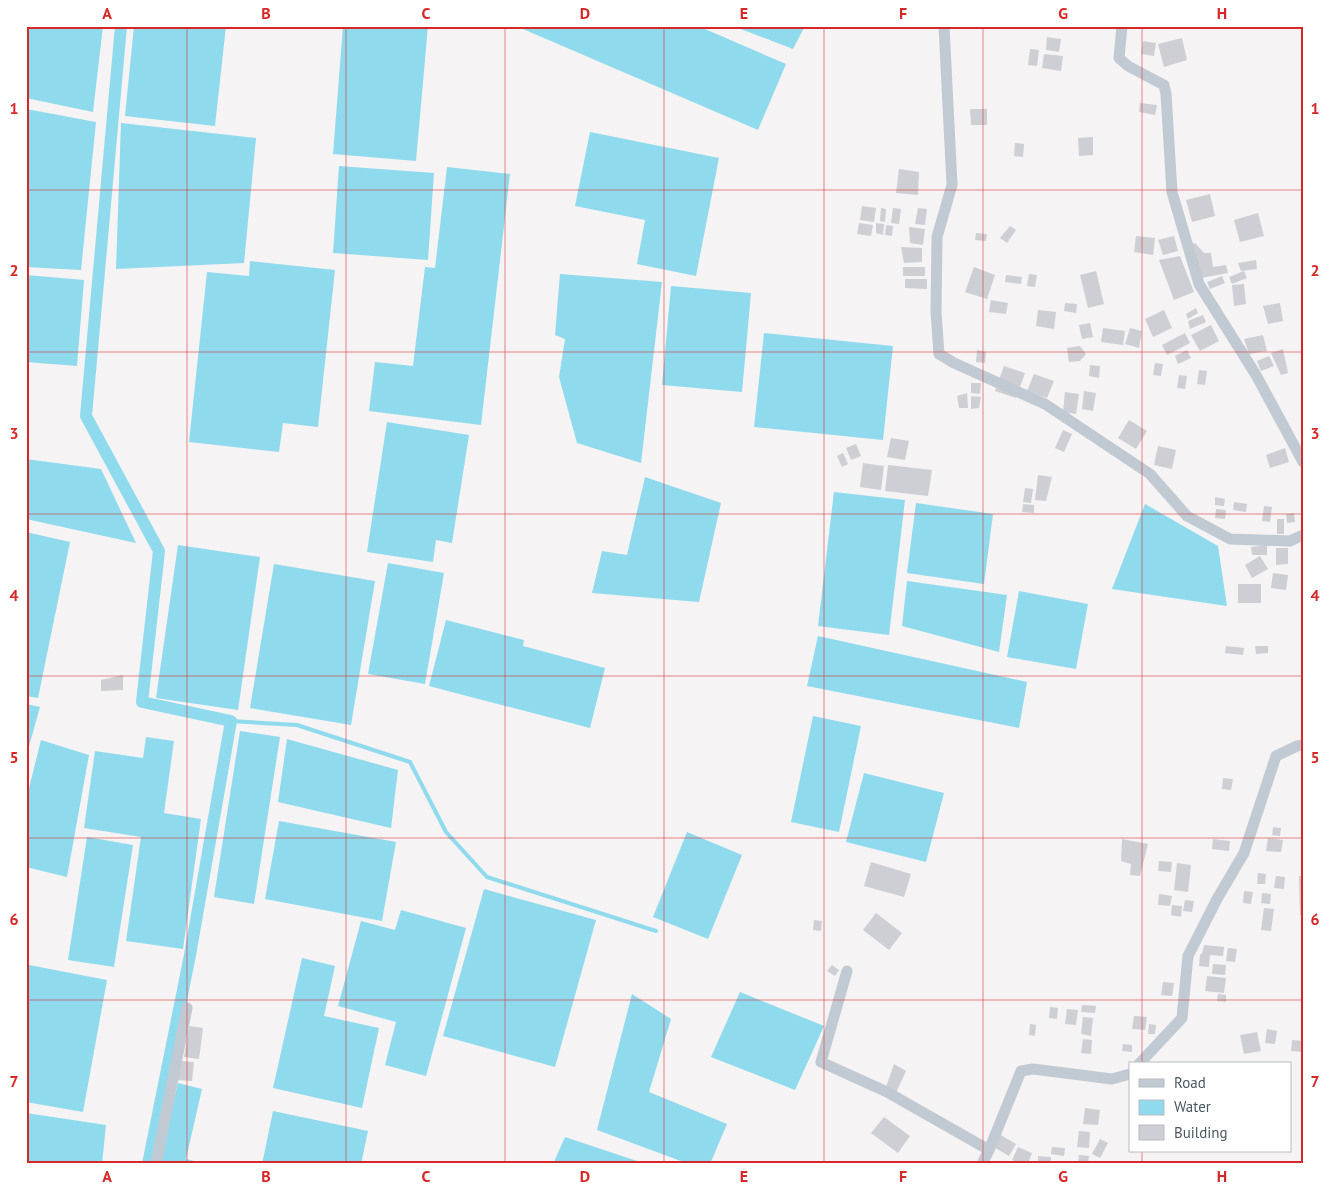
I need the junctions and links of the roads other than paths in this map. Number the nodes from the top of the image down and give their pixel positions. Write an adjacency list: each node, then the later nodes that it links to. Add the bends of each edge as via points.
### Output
1 (944, 26): 4 (street, via 952,186 937,237 939,354 1045,404 1150,474 1187,516 1230,539 1290,541)
2 (1122, 26): 3 (street, via 1119,58 1164,85 1172,192 1199,284 1256,375)
3 (1303, 462)
4 (1303, 535)
5 (1303, 745): 8 (street, via 1276,756 1244,853 1188,956 1182,1018)
6 (847, 972): 10 (street, via 820,1062 887,1092)
7 (186, 1008): 11 (street)
8 (1141, 1062)
9 (1129, 1074): 10 (street, via 1112,1079 1021,1070)
10 (989, 1150): 12 (street)
11 (156, 1164)
12 (982, 1164)

